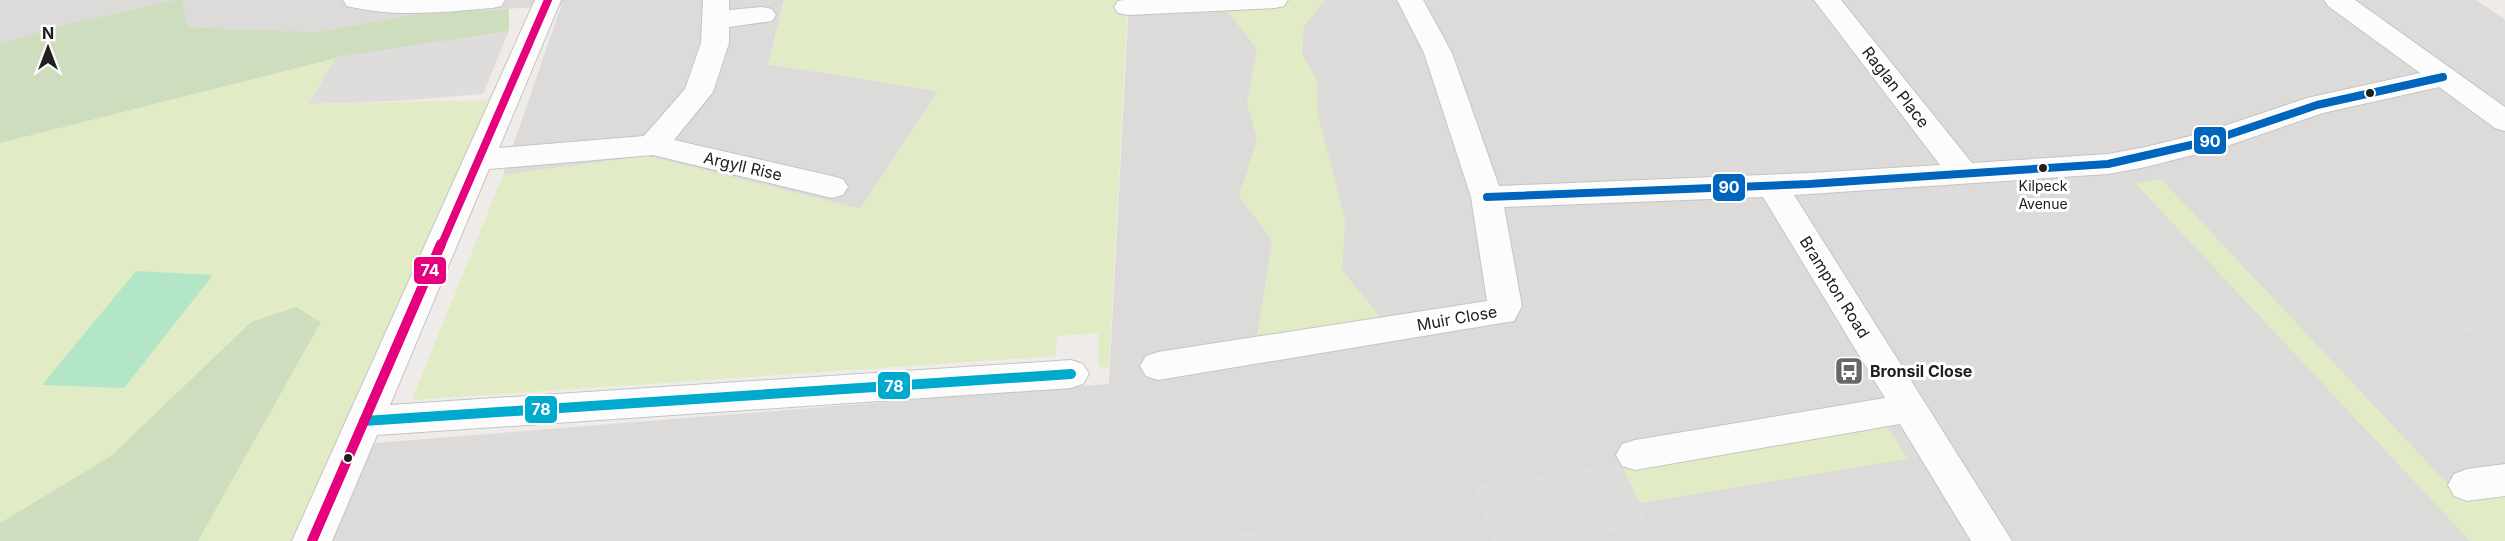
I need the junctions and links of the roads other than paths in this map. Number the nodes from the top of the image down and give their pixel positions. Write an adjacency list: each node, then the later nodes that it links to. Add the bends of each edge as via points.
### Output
1 (356, 0): 2 (street, via 366,4 422,4)
2 (492, 0)
3 (548, 0): 14 (street)
4 (1275, 0): 8 (street)
5 (1410, 0): 18 (street, Muir Close, via 1438,53)
6 (1827, 0): 15 (street, Raglan Place)
7 (2337, 0): 11 (street)
8 (1128, 7)
9 (716, 10): 10 (street); 13 (street, via 715,43 699,92)
10 (762, 15)
11 (2442, 77): 12 (street); 15 (street, via 2318,105 2213,140 2146,157 2108,164)
12 (2505, 121)
13 (653, 145): 14 (street, Argyll Rise); 17 (street, Argyll Rise)
14 (478, 160): 22 (street)
15 (1965, 175): 16 (street)
16 (1772, 186): 18 (street); 21 (street, Brampton Road)
17 (832, 187)
18 (1487, 197): 19 (street, Muir Close, via 1505,306 1502,312)
19 (1158, 366)
20 (1071, 374): 22 (street)
21 (1909, 408): 23 (street); 27 (street, Brampton Road)
22 (364, 421): 26 (street)
23 (1635, 455)
24 (2505, 480): 25 (street)
25 (2467, 485)
26 (312, 541)
27 (1992, 541)

